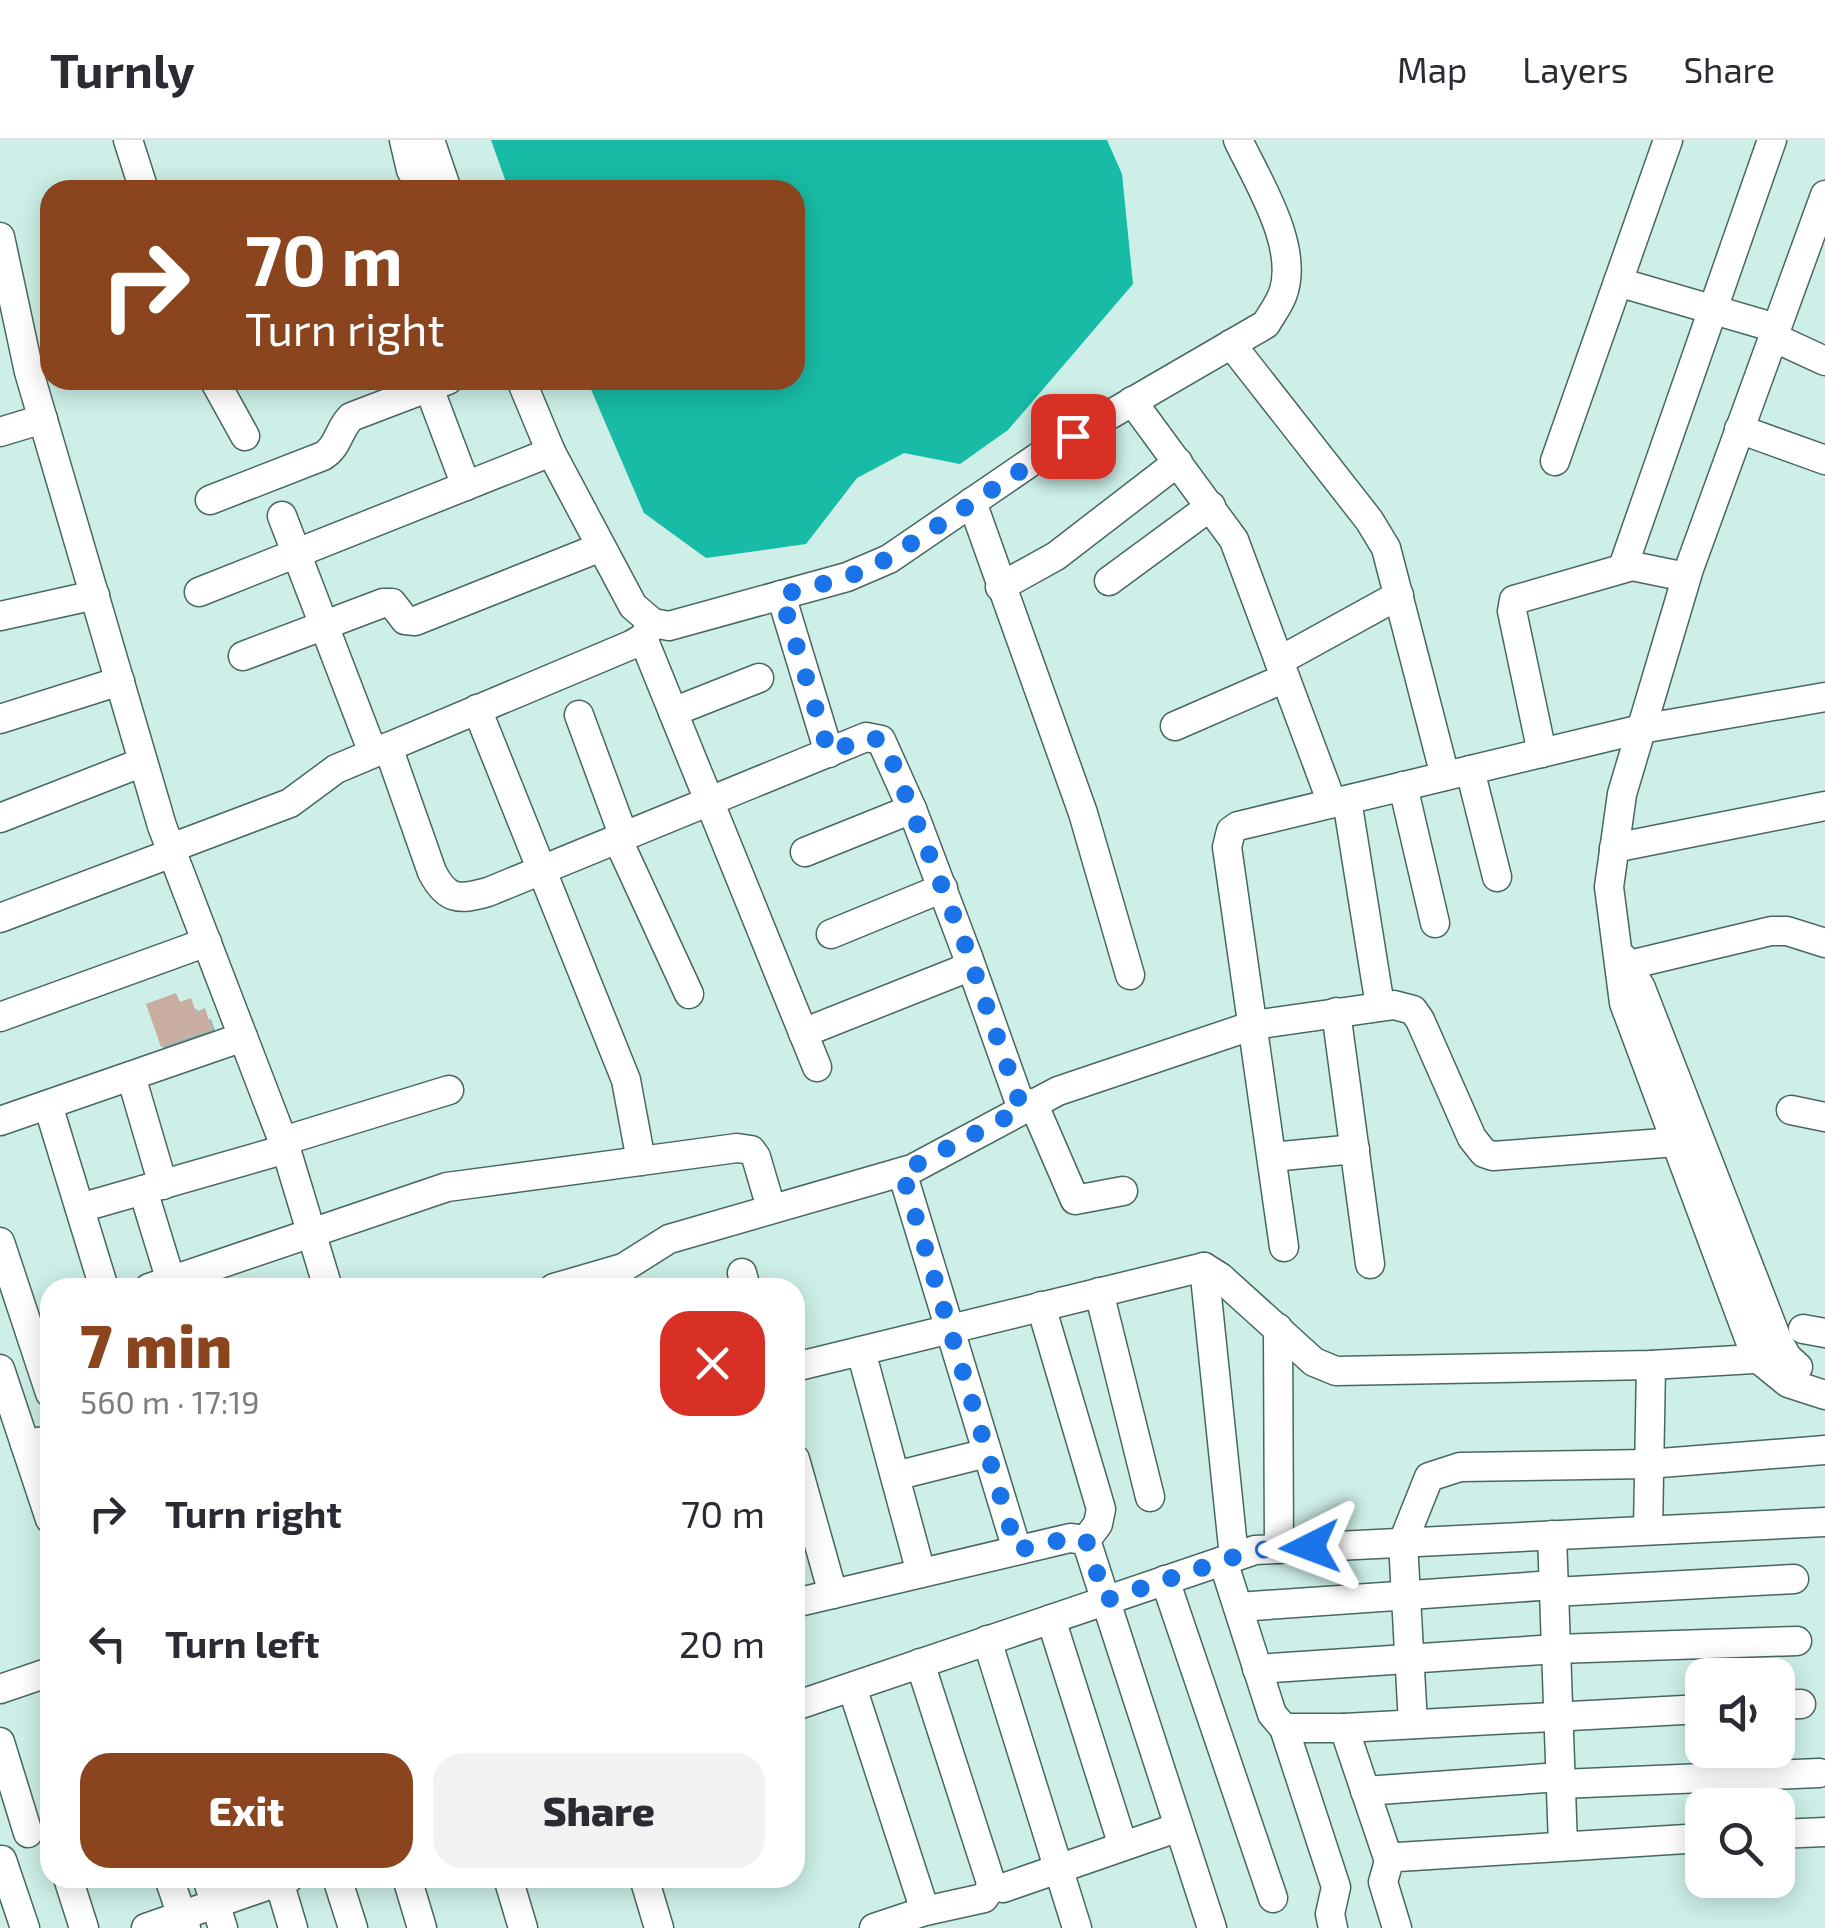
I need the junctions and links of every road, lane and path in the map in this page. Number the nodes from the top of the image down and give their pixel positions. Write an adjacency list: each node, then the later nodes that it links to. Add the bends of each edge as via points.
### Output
1 (128, 140): 7 (street)
2 (404, 140): 8 (street)
3 (430, 140): 9 (street)
4 (1238, 140): 16 (street, via 1282,232 1286,264 1283,294 1266,324)
5 (1668, 140): 13 (street)
6 (1772, 140): 14 (street)
7 (141, 180)
8 (418, 180)
9 (444, 180)
10 (1825, 195): 12 (street)
11 (1, 249): 23 (street)
12 (1812, 272): 15 (street)
13 (1618, 282): 14 (street); 29 (street)
14 (1715, 308): 15 (street); 38 (street)
15 (1774, 333): 17 (street); 24 (street)
16 (1230, 344): 22 (street); 45 (street, via 1377,532)
17 (1825, 361)
18 (220, 390): 26 (street)
19 (414, 390): 32 (street, via 351,416 323,456)
20 (436, 390): 31 (street)
21 (525, 390): 27 (street)
22 (1132, 401): 30 (street); 33 (street)
23 (43, 419): 25 (street); 43 (street)
24 (1739, 429): 28 (street); 39 (street)
25 (0, 432)
26 (245, 436)
27 (551, 452): 31 (street); 36 (street)
28 (1825, 460)
29 (1555, 461)
30 (1178, 462): 34 (street); 41 (street, via 1056,556)
31 (466, 486): 37 (street)
32 (210, 500)
33 (972, 502): 41 (street); 44 (street, via 889,558)
34 (1211, 506): 40 (street); 50 (street, via 1234,540)
35 (282, 516): 37 (street)
36 (601, 547): 47 (street, via 415,620 405,620 388,602); 48 (street)
37 (297, 554): 42 (street); 47 (street)
38 (1623, 567): 39 (street); 62 (street, via 1512,604)
39 (1686, 577): 59 (street)
40 (1109, 582)
41 (1000, 587): 85 (street, via 1083,813)
42 (199, 592)
43 (94, 595): 46 (street); 52 (street)
44 (781, 595): 48 (street); 61 (street)
45 (1399, 595): 50 (street); 64 (street)
46 (0, 616)
47 (325, 625): 49 (street); 60 (street)
48 (648, 630): 54 (street); 55 (street)
49 (243, 656)
50 (1282, 670): 58 (street); 66 (street)
51 (759, 678): 55 (street)
52 (120, 681): 57 (street); 63 (street)
53 (1825, 697): 59 (street)
54 (477, 709): 60 (street); 75 (street)
55 (673, 712): 67 (street)
56 (578, 715): 71 (street)
57 (0, 719)
58 (1176, 726)
59 (1641, 729): 62 (street); 72 (street)
60 (380, 750): 73 (street, via 336,768 290,803); 75 (street, via 440,888 460,898 474,896)
61 (829, 753): 67 (street); 69 (street, via 866,737 881,740)
62 (1542, 753): 64 (street)
63 (143, 762): 70 (street); 73 (street)
64 (1457, 773): 65 (street); 76 (street)
65 (1403, 786): 66 (street); 79 (street)
66 (1340, 802): 87 (street); 90 (street, via 1238,826 1228,838)
67 (710, 803): 71 (street); 91 (street)
68 (1825, 806): 72 (street)
69 (912, 810): 74 (street); 77 (street)
70 (0, 818)
71 (620, 839): 75 (street); 86 (street)
72 (1614, 848): 84 (street, via 1608,887)
73 (172, 850): 78 (street); 81 (street)
74 (805, 852)
75 (540, 871): 105 (street, via 626,1080)
76 (1497, 877)
77 (943, 888): 80 (street); 83 (street)
78 (0, 918)
79 (1434, 923)
80 (832, 934)
81 (207, 942): 89 (street); 92 (street)
82 (1825, 944): 84 (street, via 1771,930)
83 (968, 957): 91 (street, via 959,971); 97 (street)
84 (1622, 957): 101 (street, via 1624,1003); 127 (street, via 1641,988)
85 (1130, 974)
86 (689, 994)
87 (1380, 1006): 88 (street); 101 (street, via 1412,1010 1484,1153)
88 (1336, 1012): 90 (street); 103 (street)
89 (0, 1017)
90 (1254, 1025): 97 (street); 104 (street)
91 (803, 1033): 93 (street)
92 (244, 1038): 94 (street); 102 (street)
93 (817, 1067)
94 (131, 1076): 96 (street); 107 (street)
95 (448, 1090): 102 (street)
96 (48, 1104): 100 (street); 109 (street)
97 (1028, 1106): 106 (street); 108 (street, via 1075,1200)
98 (1791, 1110): 99 (street)
99 (1825, 1117)
100 (0, 1121)
101 (1676, 1142): 126 (street)
102 (285, 1145): 107 (street); 111 (street)
103 (1354, 1149): 104 (street); 114 (street)
104 (1272, 1157): 113 (street)
105 (641, 1161): 110 (street, via 751,1150); 111 (street, via 447,1187)
106 (902, 1172): 110 (street); 124 (street)
107 (153, 1188): 109 (street); 118 (street)
108 (1123, 1190)
109 (80, 1208): 117 (street)
110 (772, 1208): 116 (street, via 669,1239)
111 (312, 1232): 119 (street); 120 (street)
112 (0, 1242): 128 (street)
113 (1284, 1246)
114 (1370, 1264)
115 (1204, 1267): 121 (street); 123 (street); 148 (street)
116 (634, 1275)
117 (101, 1278)
118 (163, 1278)
119 (184, 1278)
120 (325, 1278)
121 (1099, 1292): 122 (street); 140 (street)
122 (1042, 1306): 124 (street); 144 (street, via 1101,1509)
123 (1278, 1328): 130 (street, via 1314,1362 1336,1372); 146 (street)
124 (949, 1329): 125 (street); 136 (street)
125 (861, 1351): 129 (street); 138 (street)
126 (1756, 1357): 127 (street); 130 (street); 133 (street, via 1788,1383)
127 (1787, 1357): 132 (street)
128 (40, 1363)
129 (805, 1365)
130 (1651, 1365): 137 (street)
131 (0, 1368): 134 (street)
132 (1825, 1377)
133 (1825, 1395)
134 (37, 1442)
135 (1825, 1450): 137 (street)
136 (987, 1453): 138 (street); 147 (street)
137 (1648, 1464): 142 (street); 145 (street, via 1447,1469 1429,1477)
138 (895, 1476): 149 (street)
139 (805, 1495): 153 (street)
140 (1150, 1496)
141 (1825, 1522): 142 (street)
142 (1648, 1530): 143 (street)
143 (1552, 1536): 145 (street); 152 (street)
144 (1086, 1540): 147 (street); 155 (street)
145 (1403, 1542): 146 (street); 154 (street)
146 (1279, 1549): 148 (street)
147 (1017, 1550): 149 (street)
148 (1228, 1559): 150 (street); 157 (street)
149 (921, 1573): 153 (street)
150 (1165, 1580): 155 (street); 197 (street)
151 (1794, 1580): 152 (street)
152 (1554, 1589): 154 (street); 161 (street)
153 (833, 1594): 156 (street)
154 (1405, 1596): 157 (street); 162 (street)
155 (1106, 1600): 158 (street); 178 (street)
156 (805, 1601)
157 (1238, 1607): 164 (street)
158 (1050, 1619): 159 (street); 183 (street)
159 (988, 1640): 163 (street); 187 (street)
160 (1797, 1641): 161 (street)
161 (1556, 1648): 162 (street); 170 (street)
162 (1409, 1658): 164 (street); 171 (street)
163 (920, 1664): 166 (street); 188 (street)
164 (1257, 1668): 172 (street, via 1272,1714)
165 (40, 1683): 167 (street)
166 (852, 1686): 168 (street); 199 (street)
167 (0, 1689)
168 (805, 1702)
169 (1685, 1710): 170 (street)
170 (1558, 1715): 171 (street); 176 (street)
171 (1413, 1724): 173 (street)
172 (1284, 1728): 173 (street); 212 (street, via 1336,1887)
173 (1344, 1728): 177 (street)
174 (0, 1742): 180 (street)
175 (1819, 1773): 176 (street)
176 (1560, 1781): 177 (street); 184 (street)
177 (1365, 1791): 186 (street)
178 (1179, 1827): 183 (street); 211 (street)
179 (1825, 1832): 181 (street)
180 (28, 1833)
181 (1795, 1833)
182 (1685, 1839): 184 (street)
183 (1123, 1846): 187 (street)
184 (1563, 1846): 186 (street, via 1408,1854)
185 (2, 1860): 201 (street)
186 (1389, 1862): 213 (street, via 1382,1882)
187 (1058, 1868): 188 (street); 210 (street)
188 (992, 1886): 199 (street, via 984,1898)
189 (71, 1888): 202 (street)
190 (172, 1888): 200 (street)
191 (257, 1888): 198 (street)
192 (284, 1888): 204 (street)
193 (340, 1888): 205 (street)
194 (409, 1888): 206 (street)
195 (511, 1888): 207 (street)
196 (647, 1888): 208 (street)
197 (1273, 1898)
198 (215, 1903): 200 (street)
199 (925, 1912): 209 (street)
200 (184, 1922): 203 (street)
201 (24, 1928)
202 (84, 1928)
203 (146, 1928)
204 (293, 1928)
205 (353, 1928)
206 (422, 1928)
207 (523, 1928)
208 (658, 1928)
209 (874, 1928)
210 (1077, 1928)
211 (1212, 1928)
212 (1333, 1928)
213 (1397, 1928)

